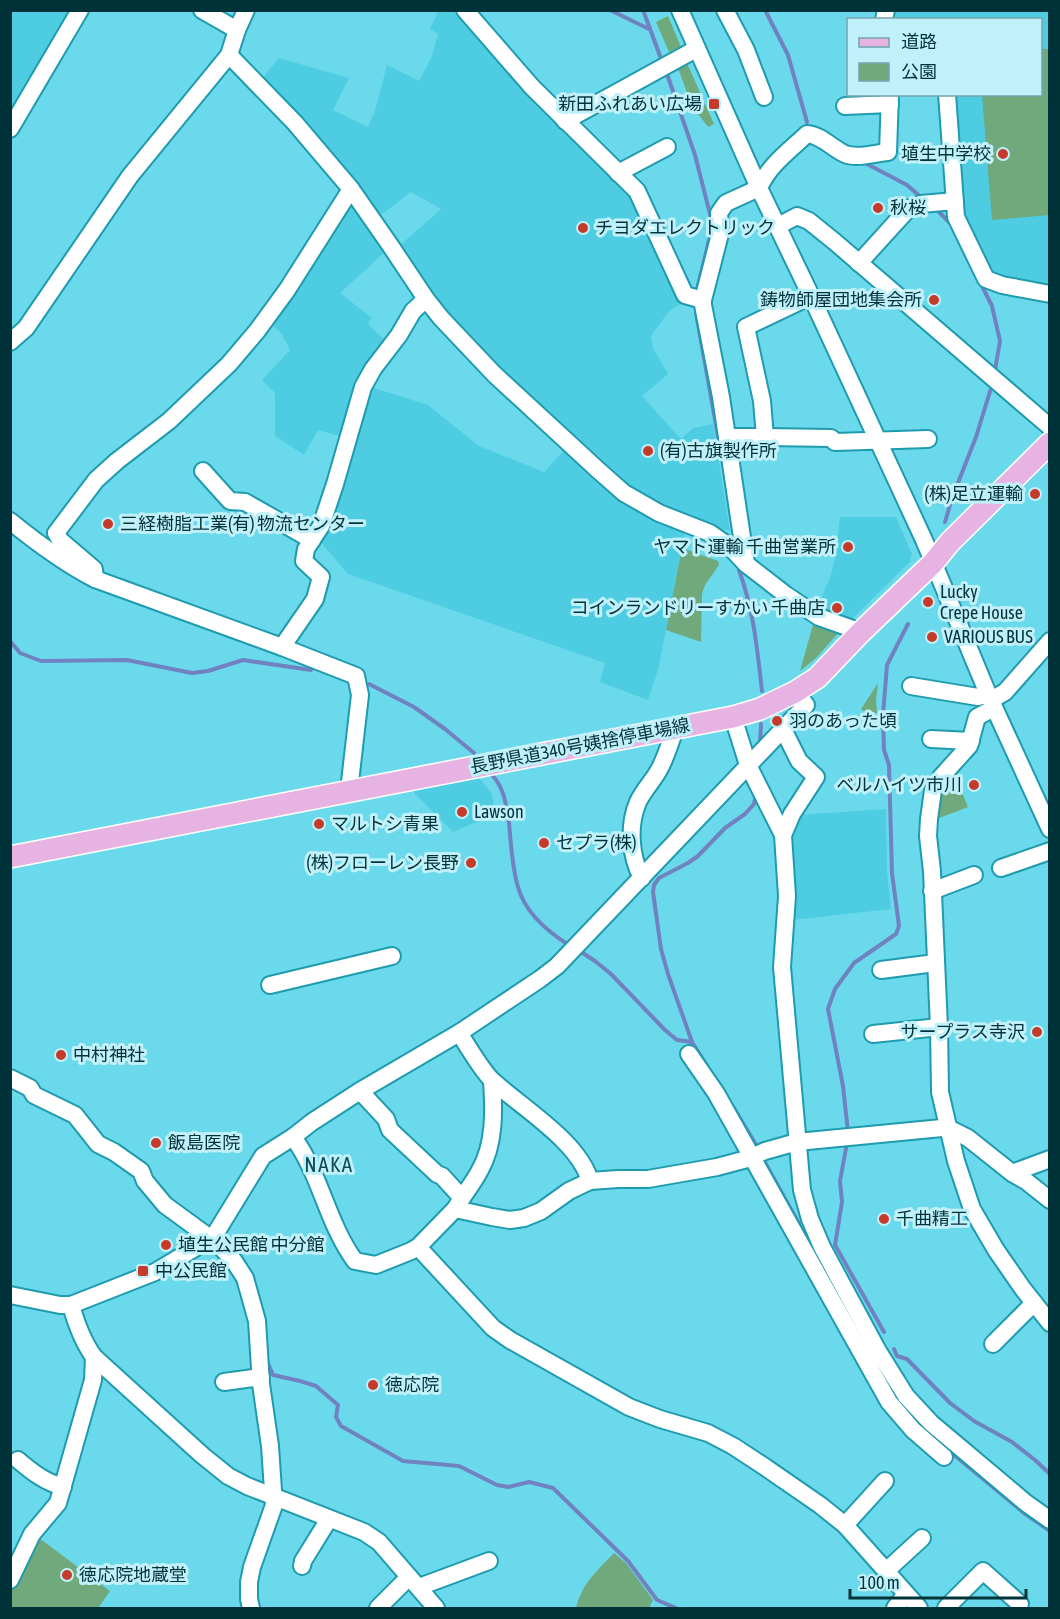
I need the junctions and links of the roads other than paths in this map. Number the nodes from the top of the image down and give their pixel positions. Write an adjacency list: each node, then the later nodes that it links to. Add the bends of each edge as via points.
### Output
1 (80, 10): 15 (street)
2 (202, 10): 7 (street)
3 (246, 10): 7 (street)
4 (465, 10): 14 (street)
5 (680, 10): 8 (street)
6 (725, 10): 11 (street)
7 (237, 30): 9 (street)
8 (696, 49): 14 (street); 18 (street)
9 (229, 56): 19 (street, via 295,123); 27 (street, via 130,176 26,328)
10 (947, 96): 20 (street)
11 (764, 97)
12 (890, 99): 13 (street); 18 (street, via 888,152 846,155 807,134 775,163)
13 (845, 106)
14 (565, 121): 17 (street)
15 (10, 129)
16 (667, 147): 17 (street)
17 (618, 173): 25 (street, via 637,191 686,294)
18 (759, 188): 21 (street); 25 (street, via 726,203 719,213 720,234)
19 (351, 189): 26 (street); 39 (street, via 287,290 229,364 169,421 96,480 56,533 94,569)
20 (955, 201): 22 (street, via 908,209); 23 (street, via 956,217 986,279)
21 (778, 226): 22 (street, via 797,216 809,221); 24 (street)
22 (859, 263): 28 (street)
23 (1050, 294)
24 (811, 296): 30 (street, via 747,327); 32 (street)
25 (698, 298): 29 (street)
26 (426, 299): 36 (street, via 413,311 363,387 335,484 321,526); 38 (street, via 494,374 624,493 659,513 710,533)
27 (10, 342)
28 (1050, 428)
29 (727, 437): 30 (street); 38 (street)
30 (765, 438): 32 (street)
31 (928, 439): 32 (street)
32 (878, 440): 37 (street)
33 (1050, 443): 37 (main road, 長野県道340号姨捨停車場線)
34 (203, 471): 36 (street, via 230,501 245,502)
35 (10, 521): 39 (street, via 44,548)
36 (312, 540): 42 (street, via 304,561 321,577 315,599)
37 (933, 563): 40 (main road, 長野県道340号姨捨停車場線); 45 (street)
38 (746, 564): 40 (street, via 819,616)
39 (95, 579): 42 (street)
40 (860, 633): 44 (main road, 長野県道340号姨捨停車場線, via 817,678)
41 (1050, 641): 45 (street, via 1005,692)
42 (282, 647): 52 (street, via 356,676 360,695)
43 (911, 686): 45 (street)
44 (795, 692): 46 (main road, 長野県道340号姨捨停車場線); 48 (street, via 806,705)
45 (991, 701): 50 (street, via 977,717); 53 (street)
46 (733, 717): 47 (main road, 長野県道340号姨捨停車場線); 51 (street)
47 (676, 727): 52 (main road, 長野県道340号姨捨停車場線); 59 (street, via 661,767 639,801 633,824 633,856)
48 (783, 729): 51 (street); 54 (street, via 799,761 816,777)
49 (930, 740): 50 (street)
50 (971, 741): 60 (street, via 933,790 928,836)
51 (748, 765): 54 (street); 59 (street)
52 (352, 790): 56 (main road, 長野県道340号姨捨停車場線, via 63,854)
53 (1050, 829)
54 (783, 835): 74 (street, via 787,896 782,967)
55 (1050, 851): 57 (street)
56 (10, 857)
57 (1001, 868)
58 (974, 875): 60 (street)
59 (642, 878): 66 (street, via 557,966)
60 (932, 891): 62 (street)
61 (392, 956): 64 (street)
62 (935, 963): 63 (street); 65 (street)
63 (881, 969)
64 (270, 985)
65 (939, 1027): 67 (street); 72 (street, via 940,1092)
66 (459, 1033): 70 (street); 71 (street)
67 (873, 1034)
68 (689, 1054): 75 (street)
69 (10, 1078): 82 (street, via 75,1115 98,1144 141,1171 165,1205)
70 (492, 1081): 78 (street, via 564,1141); 81 (street, via 490,1142 480,1171)
71 (360, 1091): 73 (street); 81 (street, via 386,1119 390,1130 442,1176)
72 (948, 1128): 74 (street); 77 (street, via 968,1138); 85 (street, via 972,1209)
73 (293, 1137): 82 (street, via 263,1156); 83 (street, via 315,1174 355,1261 376,1265)
74 (797, 1142): 75 (street); 98 (street, via 802,1190 822,1247 906,1396 931,1424)
75 (758, 1154): 78 (street, via 717,1167 648,1179); 92 (street, via 889,1402)
76 (1050, 1159): 77 (street)
77 (1019, 1177): 79 (street); 80 (street)
78 (590, 1181): 81 (street, via 524,1218 492,1217)
79 (1050, 1181)
80 (1050, 1200)
81 (458, 1203): 83 (street)
82 (210, 1239): 86 (street, via 155,1272); 90 (street, via 234,1261 245,1278 256,1321)
83 (418, 1246): 99 (street, via 493,1328 510,1340 629,1407 708,1433 733,1446)
84 (12, 1297): 86 (street)
85 (1034, 1303): 87 (street); 88 (street)
86 (71, 1305): 89 (street)
87 (1048, 1319)
88 (993, 1344)
89 (94, 1358): 95 (street, via 93,1380); 96 (street, via 228,1476)
90 (261, 1377): 91 (street); 96 (street)
91 (224, 1383)
92 (944, 1457)
93 (18, 1460): 95 (street, via 34,1474)
94 (885, 1481): 99 (street)
95 (63, 1487): 104 (street, via 58,1503 32,1534)
96 (273, 1496): 97 (street); 108 (street, via 274,1505 249,1582)
97 (329, 1519): 102 (street); 105 (street, via 379,1542)
98 (1050, 1520)
99 (845, 1525): 103 (street)
100 (922, 1538): 103 (street)
101 (489, 1561): 105 (street)
102 (302, 1566)
103 (886, 1571): 106 (street)
104 (10, 1580)
105 (414, 1582): 109 (street); 110 (street)
106 (906, 1594): 111 (street); 112 (street)
107 (1020, 1604): 113 (street, via 983,1571)
108 (252, 1608)
109 (378, 1608)
110 (436, 1608)
111 (895, 1608)
112 (919, 1608)
113 (946, 1608)

